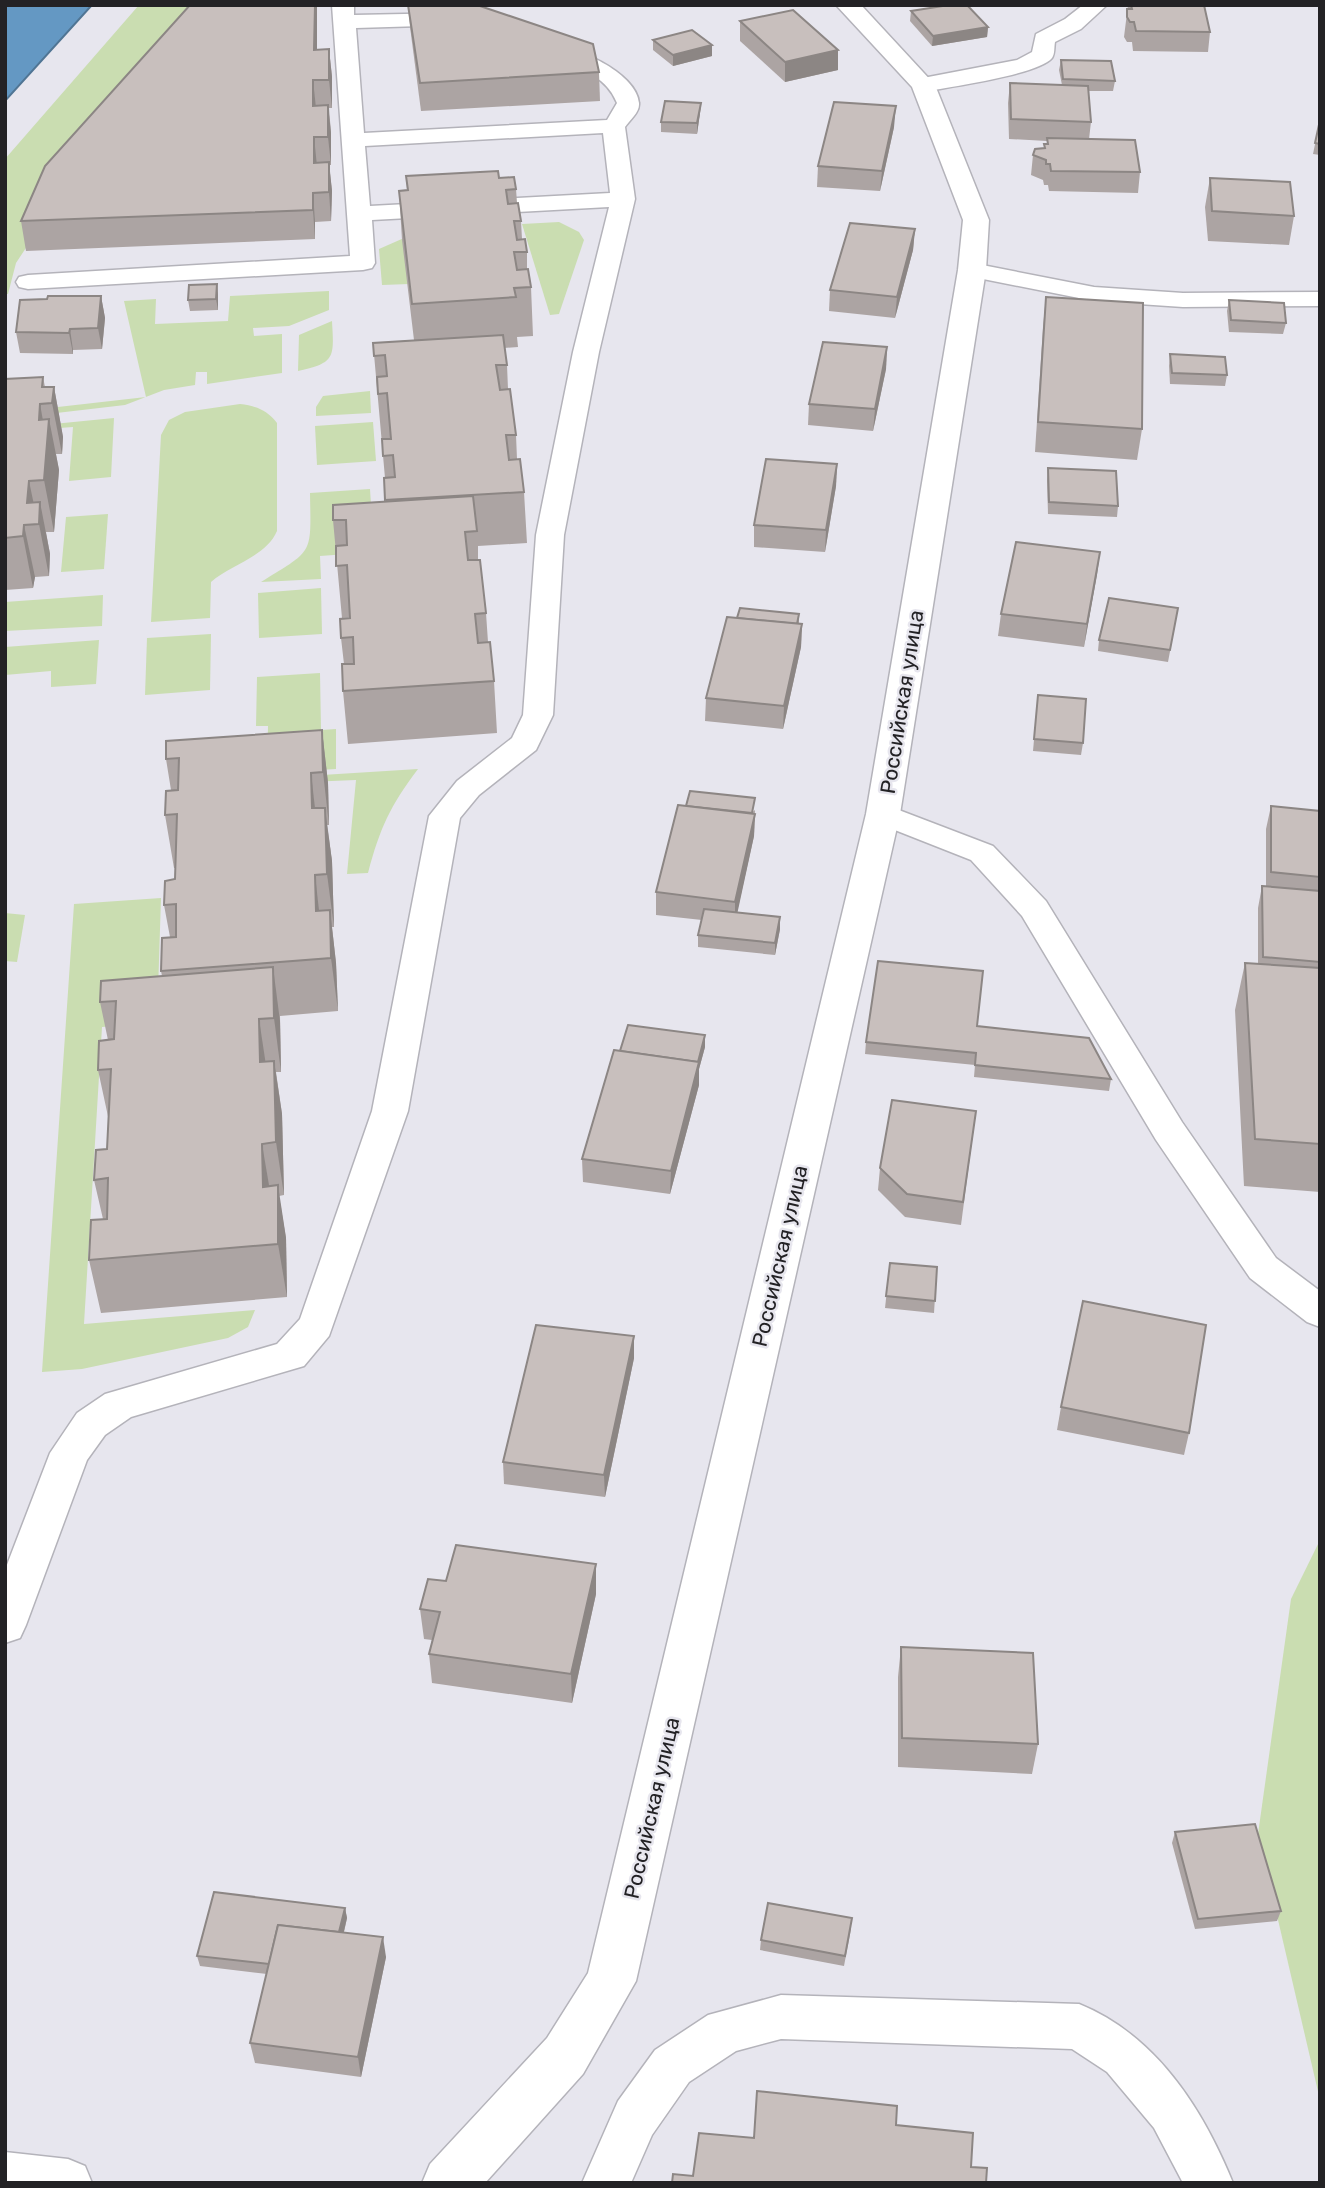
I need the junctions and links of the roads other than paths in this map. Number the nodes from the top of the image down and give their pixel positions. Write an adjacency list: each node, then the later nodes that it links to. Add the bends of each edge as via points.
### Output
1 (848, 5): 6 (street, Российская улица)
2 (1097, 5): 6 (lane, via 1045,39 1043,55 1024,65)
3 (343, 14): 4 (lane, via 439,17); 8 (lane)
4 (477, 25)
5 (539, 47): 7 (lane, via 600,69 619,81 628,103)
6 (923, 85): 11 (street, Российская улица, via 976,220)
7 (614, 126): 8 (lane); 9 (lane)
8 (353, 140): 10 (lane)
9 (623, 199): 10 (lane); 16 (lane, via 586,352 550,535 538,715 526,743 468,788 445,816 390,1111 316,1326 290,1355 119,1405 91,1424 70,1453)
10 (358, 214): 12 (lane, via 363,263)
11 (972, 270): 13 (lane, via 1094,294 1183,300); 14 (street, Российская улица)
12 (28, 282)
13 (1320, 299)
14 (883, 814): 15 (lane, via 982,853 1034,909 1169,1131 1263,1268); 19 (street, Российская улица, via 611,1981 565,2056)
15 (1320, 1312)
16 (5, 1625)
17 (5, 2176): 18 (lane)
18 (68, 2183)
19 (449, 2183)
20 (606, 2183): 21 (lane, via 635,2118 672,2066 725,2031 781,2017 1079,2027 1124,2056 1171,2111)
21 (1209, 2183)

